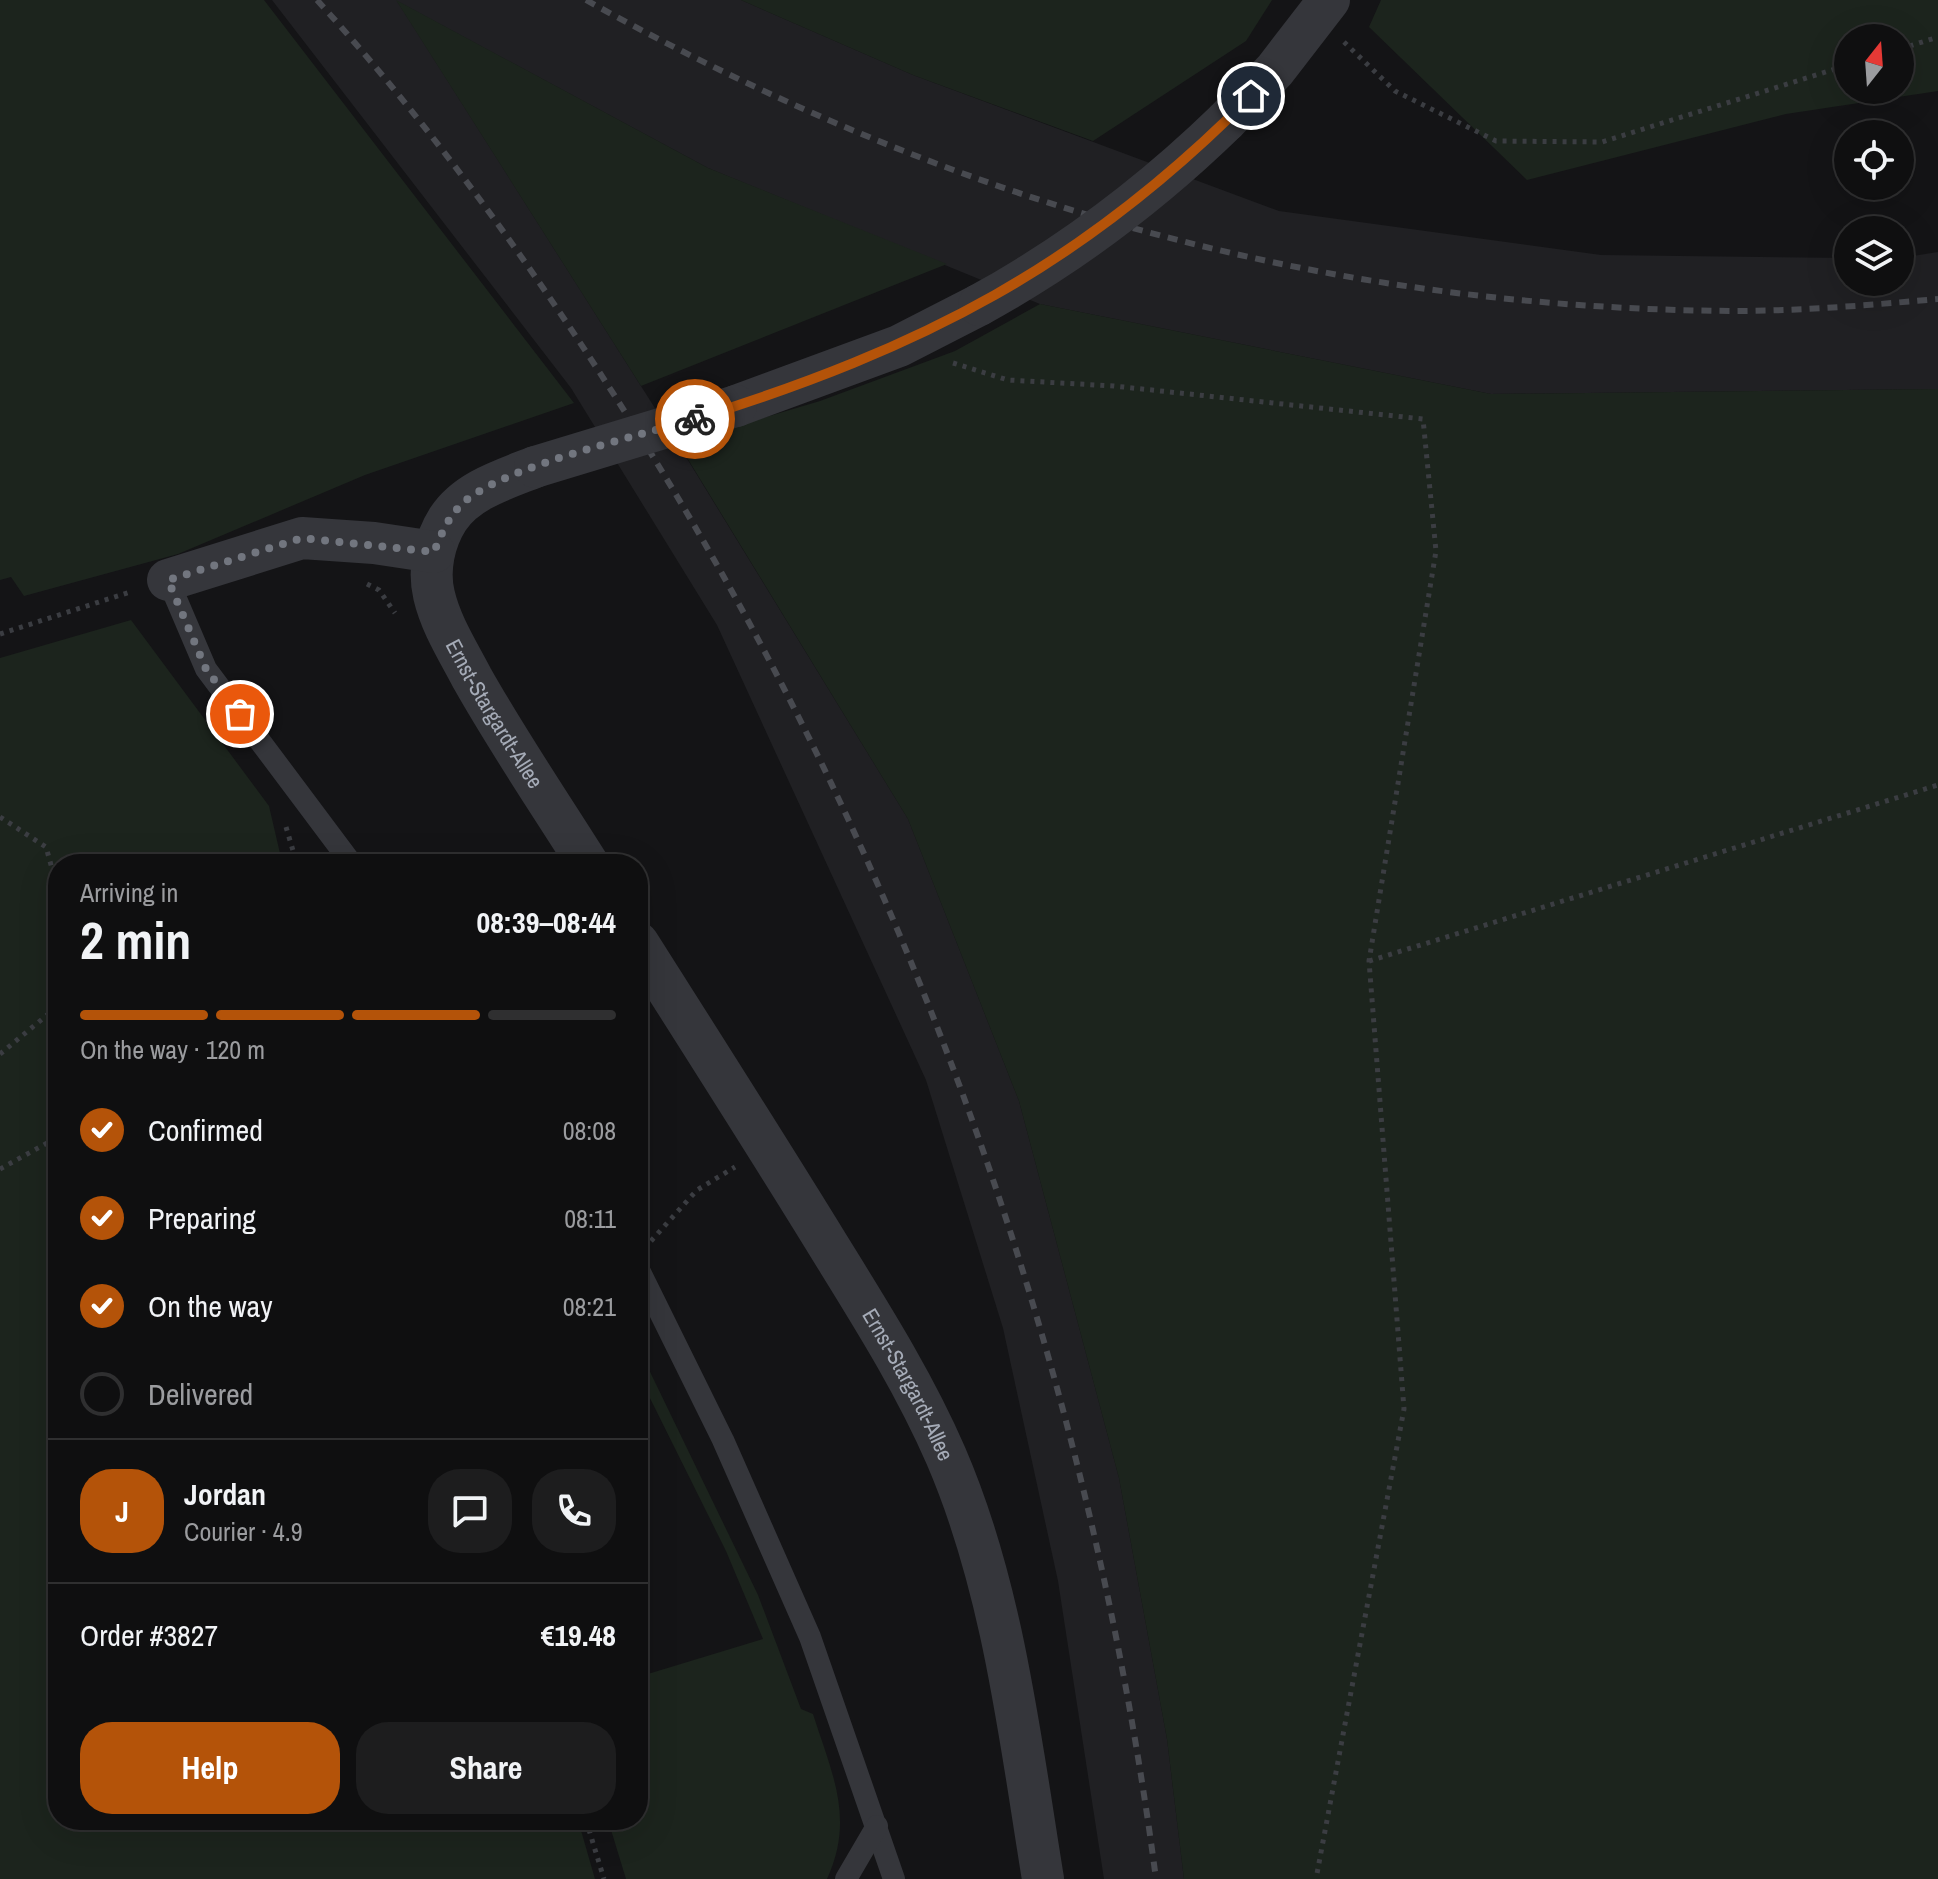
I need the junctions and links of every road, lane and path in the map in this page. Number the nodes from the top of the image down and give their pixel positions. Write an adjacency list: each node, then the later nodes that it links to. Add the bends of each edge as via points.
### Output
1 (1323, 9): 4 (path, via 1395,91 1496,141 1602,142); 5 (street, Ernst-Stargardt-Allee, bridge, via 1226,121 1113,219 1024,280)
2 (1938, 37): 3 (path)
3 (1914, 45)
4 (1834, 69)
5 (925, 334): 6 (street, Ernst-Stargardt-Allee, bridge, via 736,406 497,481 463,502); 15 (path, via 951,362 1008,380 1423,419 1436,551)
6 (434, 552): 7 (street, via 302,538); 13 (street, Ernst-Stargardt-Allee, via 433,593 452,641)
7 (168, 580): 8 (path); 12 (lane, via 206,669)
8 (0, 634)
9 (1938, 785): 15 (path)
10 (0, 817): 11 (path, via 46,847)
11 (48, 854)
12 (345, 854)
13 (582, 854)
14 (648, 959): 19 (street, Ernst-Stargardt-Allee)
15 (1369, 961): 29 (path, via 1404,1409)
16 (48, 1014): 17 (path)
17 (0, 1054)
18 (48, 1143): 20 (path)
19 (767, 1147): 21 (path, via 697,1190); 28 (street, Ernst-Stargardt-Allee, via 900,1365 946,1457 988,1587 1016,1710)
20 (0, 1169)
21 (648, 1250)
22 (648, 1274): 23 (lane, via 810,1637)
23 (877, 1826): 26 (lane); 27 (lane)
24 (589, 1830): 25 (path)
25 (604, 1879)
26 (846, 1879)
27 (894, 1879)
28 (1043, 1879)
29 (1316, 1879)

